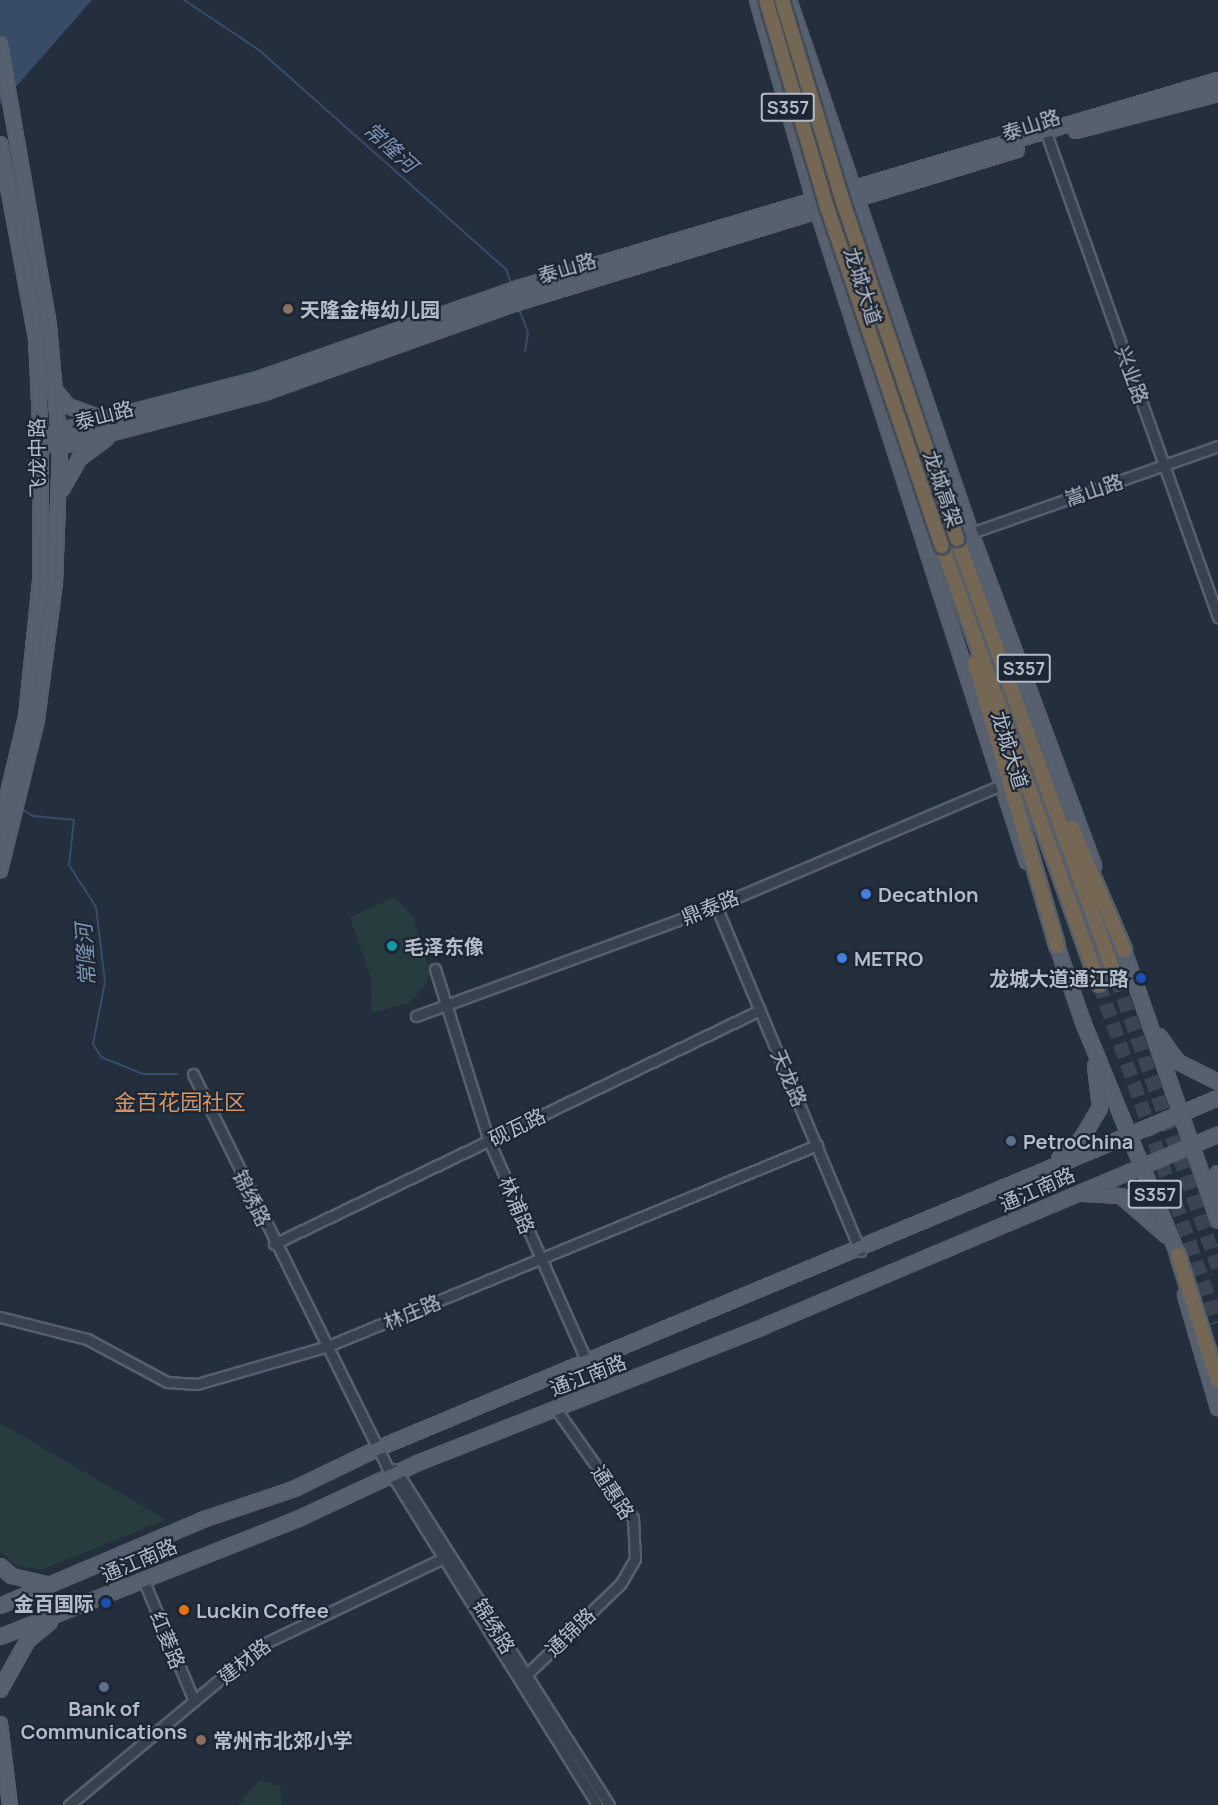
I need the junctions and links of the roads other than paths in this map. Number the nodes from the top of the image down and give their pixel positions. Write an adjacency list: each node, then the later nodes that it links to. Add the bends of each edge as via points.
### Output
1 (757, 0): 11 (main road, 龙城大道 / S357)
2 (766, 0): 23 (highway, 龙城高架, bridge, via 828,210)
3 (782, 0): 22 (highway, 龙城高架, bridge, via 843,202)
4 (789, 0): 10 (main road, 龙城大道 / S357)
5 (0, 44): 12 (main road, 飞龙中路)
6 (1218, 80): 8 (main road, 泰山路)
7 (1218, 94): 8 (main road, 泰山路)
8 (1047, 137): 10 (main road, 泰山路); 19 (street, 兴业路)
9 (0, 144): 16 (main road, 飞龙中路, via 36,338)
10 (854, 197): 11 (main road, 泰山路); 21 (main road, 龙城大道 / S357)
11 (817, 208): 13 (main road, 泰山路, via 521,287 258,379); 15 (main road, 泰山路, via 511,305 264,393); 25 (main road, 龙城大道 / S357, via 951,617)
12 (54, 389): 13 (main road, via 83,416); 14 (main road, 飞龙中路)
13 (108, 418): 14 (main road, 泰山路)
14 (58, 431): 16 (main road, 泰山路); 18 (main road, 飞龙中路)
15 (118, 431): 18 (main road, 泰山路); 20 (main road, via 79,459 65,478)
16 (41, 443): 18 (main road, 泰山路); 26 (main road, 飞龙中路, via 40,581 26,717)
17 (1218, 446): 19 (street, 嵩山路)
18 (60, 447): 20 (main road, 飞龙中路)
19 (1164, 465): 21 (street, 嵩山路); 24 (street, 兴业路)
20 (57, 507): 26 (main road, 飞龙中路, via 55,583 37,720)
21 (971, 533): 31 (main road, 龙城大道 / S357, via 1036,699)
22 (957, 539): 31 (highway, via 1097,897); 33 (highway, 龙城高架)
23 (942, 546): 30 (highway); 34 (highway, 龙城高架)
24 (1218, 616)
25 (999, 786): 29 (street, 鼎泰路); 30 (main road, 龙城大道 / S357)
26 (12, 803): 27 (main road, 飞龙中路); 28 (main road, 飞龙中路)
27 (0, 827)
28 (0, 871)
29 (716, 906): 35 (street, 鼎泰路); 36 (street, 天龙路)
30 (1058, 946): 38 (main road, 龙城大道 / S357)
31 (1124, 950): 39 (main road, 龙城大道 / S357)
32 (435, 969): 35 (street, 林浦路)
33 (1116, 978)
34 (1099, 984)
35 (446, 1007): 37 (street, 鼎泰路); 46 (street, 林浦路)
36 (760, 1010): 46 (street, 砚瓦路); 47 (street, 天龙路)
37 (416, 1016)
38 (1083, 1022): 44 (main road, 龙城大道 / S357); 51 (main road, via 1101,1089 1100,1108 1080,1141)
39 (1150, 1023): 41 (main road, via 1178,1062); 43 (main road, 龙城大道 / S357)
40 (193, 1074): 55 (street, 锦绣路)
41 (1218, 1082)
42 (1218, 1098): 43 (main road, 通江南路)
43 (1181, 1114): 44 (main road, 通江南路); 48 (main road, 龙城大道 / S357)
44 (1131, 1133): 49 (main road, 龙城大道 / S357); 51 (main road, 通江南路)
45 (1218, 1135): 48 (main road, 通江南路)
46 (489, 1141): 55 (street, 砚瓦路); 58 (street, 林浦路)
47 (817, 1145): 57 (street, 天龙路); 58 (street, 林庄路)
48 (1191, 1147): 49 (main road, 通江南路); 54 (main road, S357)
49 (1143, 1164): 53 (main road, 通江南路); 56 (main road, 龙城大道 / S357)
50 (1218, 1173): 52 (main road)
51 (1030, 1177): 57 (main road, 通江南路)
52 (1218, 1200)
53 (1049, 1205): 56 (main road, via 1108,1191 1137,1205); 64 (main road, 通江南路)
54 (1218, 1221)
55 (274, 1244): 60 (street, 锦绣路)
56 (1176, 1249): 61 (main road, 龙城大道 / S357); 63 (highway); 65 (main road, via 1191,1326)
57 (860, 1251): 62 (main road, 通江南路)
58 (540, 1259): 60 (street, 林庄路); 62 (street, 林浦路)
59 (0, 1317): 60 (street, 林庄路, via 87,1339 182,1386)
60 (328, 1346): 66 (street, 锦绣路)
61 (1218, 1361)
62 (588, 1364): 66 (main road, 通江南路)
63 (1218, 1381)
64 (555, 1408): 67 (main road, 通江南路); 71 (street, 通惠路, via 633,1518 635,1559)
65 (1218, 1408)
66 (379, 1448): 67 (street, 锦绣路); 72 (main road, 通江南路, via 294,1489 205,1519)
67 (394, 1474): 68 (street, 锦绣路); 70 (main road, 通江南路, via 298,1519); 76 (street, 锦绣路)
68 (443, 1558): 76 (street, 锦绣路); 78 (street, 建材路, via 286,1630)
69 (0, 1566): 72 (main road, via 12,1575)
70 (143, 1579): 74 (main road, 通江南路); 78 (street, 红菱路)
71 (621, 1583): 76 (street, 通锦路)
72 (50, 1585): 73 (main road, 通江南路)
73 (0, 1606)
74 (58, 1614): 75 (main road, 通江南路); 77 (main road, via 28,1640)
75 (0, 1637)
76 (522, 1678): 80 (street, 锦绣路)
77 (0, 1690)
78 (194, 1701): 82 (street, 建材路)
79 (0, 1724): 81 (main road)
80 (594, 1800): 83 (street, 锦绣路)
81 (10, 1805)
82 (69, 1805)
83 (609, 1805)

